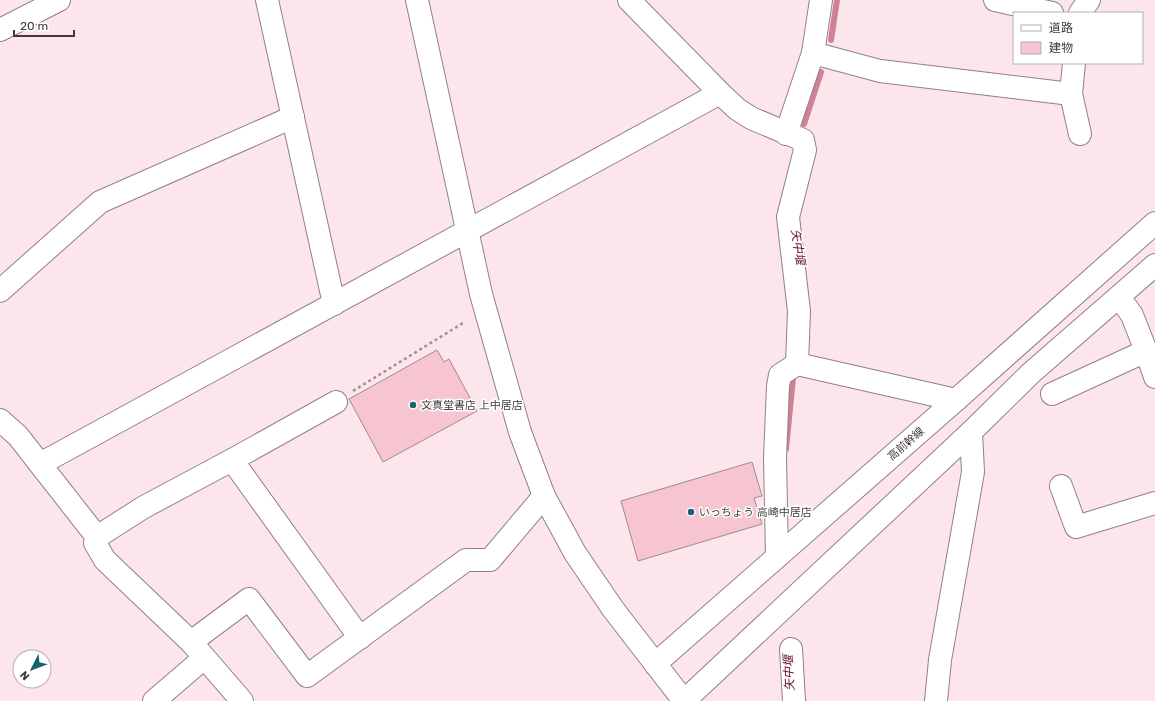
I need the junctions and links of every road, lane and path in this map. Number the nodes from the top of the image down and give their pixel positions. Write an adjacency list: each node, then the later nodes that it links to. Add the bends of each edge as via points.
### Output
1 (59, 0): 10 (street)
2 (267, 0): 15 (street)
3 (417, 0): 19 (street)
4 (629, 0): 13 (street)
5 (821, 0): 11 (street)
6 (995, 0): 8 (street)
7 (1089, 0): 9 (street)
8 (1048, 12)
9 (1081, 12)
10 (0, 30)
11 (813, 53): 14 (street, via 880,71); 16 (street)
12 (1074, 64): 14 (street)
13 (720, 94): 16 (street, via 751,118); 19 (street)
14 (1071, 94): 17 (street)
15 (293, 117): 21 (street, via 100,202); 23 (street)
16 (786, 134): 26 (street, via 803,140 805,150 788,217 800,311)
17 (1080, 134)
18 (1155, 223): 29 (street, 高前幹線)
19 (467, 231): 23 (street); 36 (street, via 487,320 515,417)
20 (1155, 265): 22 (street)
21 (0, 291)
22 (1118, 297): 25 (street, via 1132,315); 32 (street, via 1031,374)
23 (334, 304): 34 (street)
24 (463, 323): 30 (path)
25 (1146, 351): 27 (street); 28 (street)
26 (797, 364): 29 (street); 39 (street, via 780,375 778,386 775,458)
27 (1155, 378)
28 (1052, 394)
29 (956, 400): 39 (street, 高前幹線)
30 (336, 402): 33 (street)
31 (0, 420): 34 (street, via 18,436)
32 (971, 432): 46 (street); 48 (street, via 973,472 940,660)
33 (232, 460): 38 (street, via 144,507); 40 (street)
34 (40, 464): 38 (street)
35 (1061, 486): 37 (street, via 1076,527)
36 (544, 496): 40 (street, via 490,560 466,560); 43 (street, via 580,559 613,609)
37 (1155, 503)
38 (97, 537): 42 (street, via 95,543 105,560)
39 (776, 557): 43 (street, 高前幹線)
40 (360, 638): 42 (street, via 307,676 249,599)
41 (791, 649): 47 (street)
42 (197, 650): 44 (street); 45 (street)
43 (656, 664): 46 (street)
44 (154, 701)
45 (242, 701)
46 (684, 701)
47 (794, 701)
48 (936, 701)

